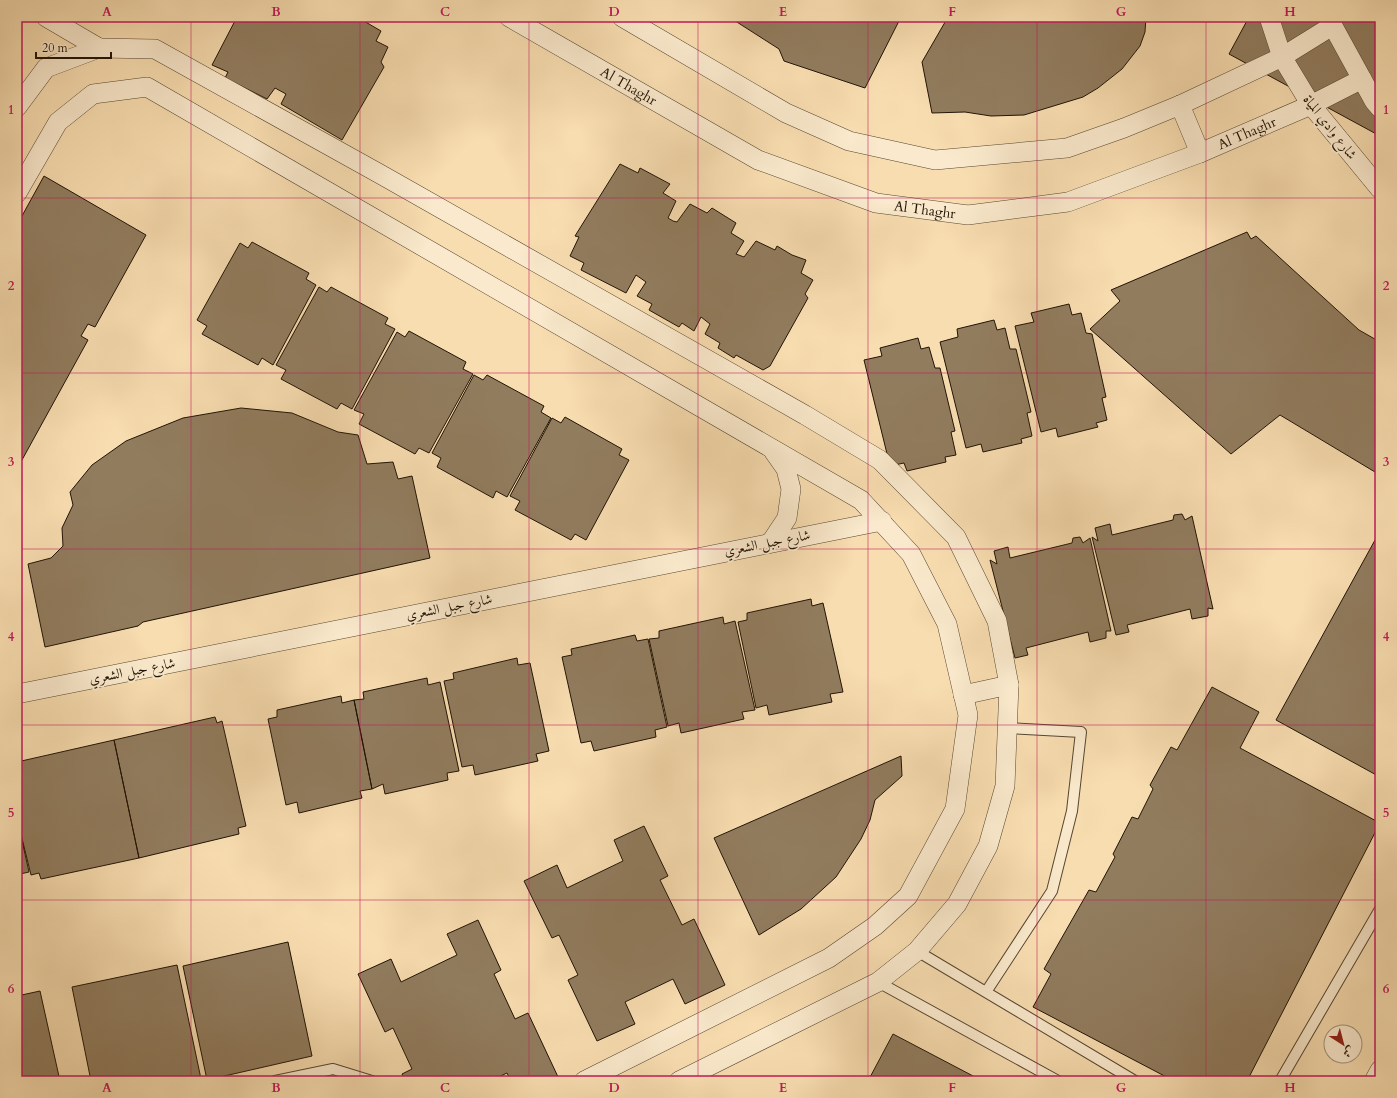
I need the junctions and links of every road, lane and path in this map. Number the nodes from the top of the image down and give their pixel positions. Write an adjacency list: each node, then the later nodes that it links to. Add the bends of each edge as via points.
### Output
1 (46, 17): 6 (street)
2 (509, 17): 13 (street, Al Thaghr, via 758,160 876,202 968,214 1068,202)
3 (622, 17): 9 (street, via 786,113 849,141 934,160 1067,148)
4 (1269, 17): 7 (street, شارع وادي المياة)
5 (1330, 22): 7 (street); 8 (street)
6 (99, 48): 11 (street, via 46,68); 19 (street, via 156,49 387,177 880,460 956,537 997,621)
7 (1282, 57): 9 (street); 10 (street, شارع وادي المياة)
8 (1362, 79): 10 (street, Al Thaghr); 12 (street)
9 (1180, 105): 13 (street)
10 (1310, 106): 13 (street, Al Thaghr); 14 (street, شارع وادي المياة)
11 (17, 107)
12 (1380, 108)
13 (1200, 152)
14 (1380, 189)
15 (17, 194): 16 (street, via 58,122 92,94 147,87)
16 (770, 448): 17 (street, via 861,500); 18 (street, via 786,469 791,489 787,518)
17 (882, 521): 18 (street, شارع جبل الشعري); 21 (street, via 911,554 947,624)
18 (771, 542): 20 (street, شارع جبل الشعري)
19 (1009, 685): 21 (street); 22 (street)
20 (17, 694)
21 (964, 694): 30 (street, via 968,715 955,809 908,896 875,926 829,958)
22 (1007, 728): 24 (street, via 1005,786 988,846 957,904); 26 (lane, via 1081,732 1072,811 1052,891)
23 (1380, 909): 34 (lane)
24 (917, 951): 25 (street); 26 (lane)
25 (878, 982): 31 (street); 32 (lane)
26 (986, 992): 33 (lane)
27 (1380, 1070): 35 (street)
28 (275, 1081): 29 (lane, via 333,1069)
29 (372, 1081)
30 (584, 1081)
31 (679, 1081)
32 (1058, 1081)
33 (1135, 1081)
34 (1280, 1081)
35 (1374, 1081)

